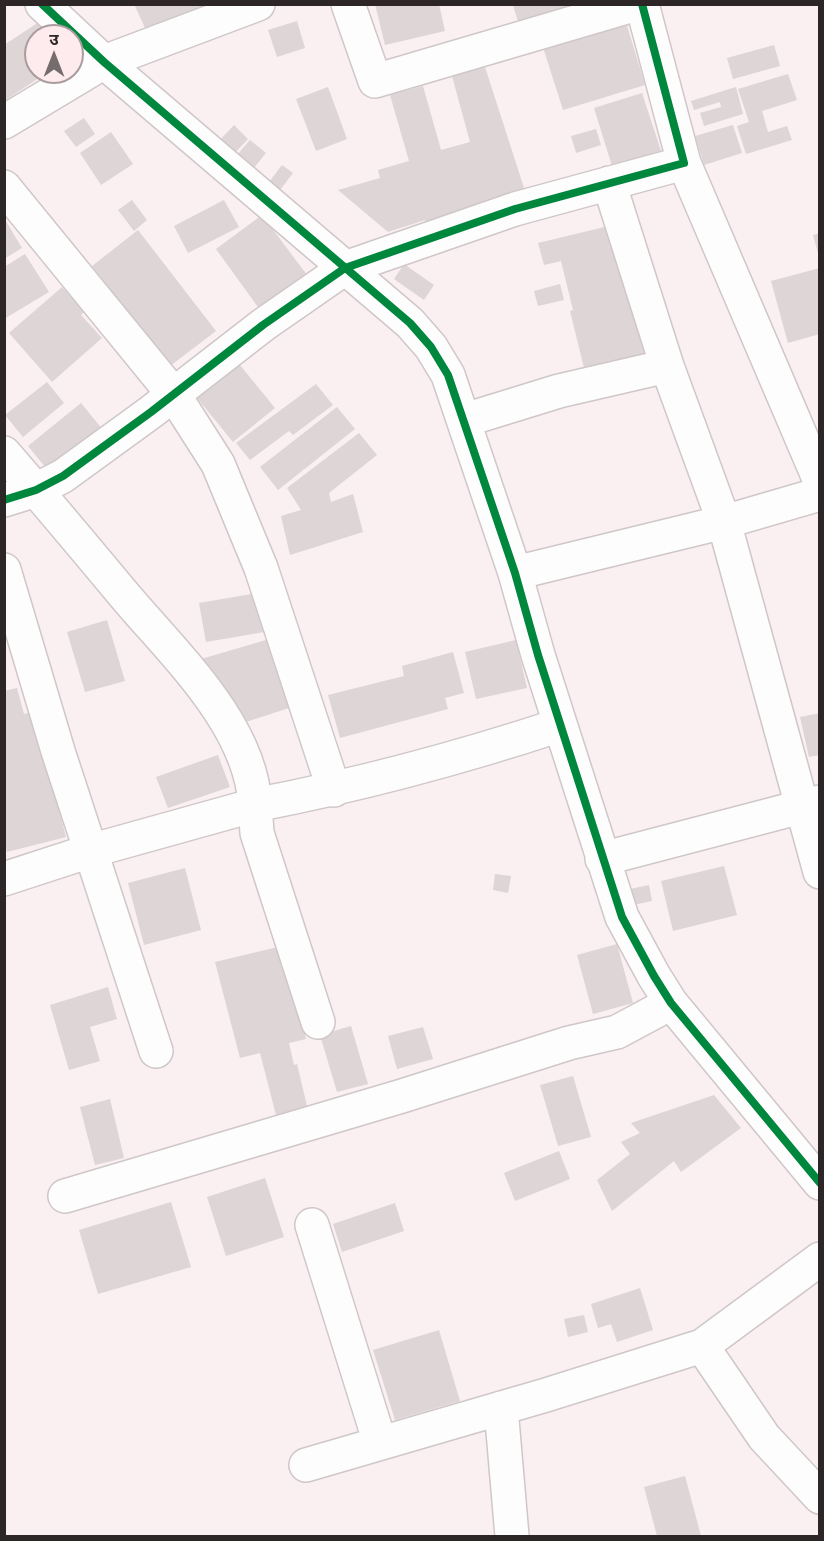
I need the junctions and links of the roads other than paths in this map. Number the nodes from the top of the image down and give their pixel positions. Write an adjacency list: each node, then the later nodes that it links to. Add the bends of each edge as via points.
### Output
1 (42, 4): 5 (street)
2 (258, 4): 5 (street)
3 (348, 4): 4 (street, via 375,81)
4 (639, 4): 7 (street)
5 (104, 62): 6 (street); 10 (street)
6 (4, 122)
7 (684, 163): 8 (street); 15 (street)
8 (609, 183): 10 (street, via 515,209); 11 (street)
9 (4, 187): 12 (street)
10 (345, 268): 12 (street); 13 (street, via 410,323 431,347 448,375)
11 (667, 366): 13 (street, via 559,391); 19 (street)
12 (174, 395): 16 (street, via 63,476); 24 (street, via 218,464 261,568)
13 (465, 420): 21 (street)
14 (4, 453): 16 (street)
15 (819, 481)
16 (36, 490): 18 (street); 25 (street, via 216,704 244,755)
17 (819, 494): 19 (street)
18 (4, 500)
19 (724, 522): 21 (street); 26 (street)
20 (4, 570): 22 (street)
21 (515, 573): 23 (street)
22 (12, 627): 27 (street)
23 (560, 725): 24 (street); 28 (street)
24 (334, 790): 25 (street)
25 (255, 805): 27 (street); 32 (street, via 257,833)
26 (811, 805): 28 (street); 29 (street)
27 (90, 851): 30 (street); 33 (street)
28 (602, 859): 31 (street, via 622,917)
29 (819, 872)
30 (4, 879)
31 (671, 1003): 34 (street); 35 (street, via 616,1032)
32 (318, 1022)
33 (156, 1051)
34 (817, 1174)
35 (65, 1196)
36 (312, 1225): 40 (street)
37 (819, 1259): 38 (street)
38 (702, 1346): 39 (street); 42 (street, via 764,1437)
39 (501, 1408): 40 (street); 43 (street)
40 (380, 1443): 41 (street)
41 (306, 1465)
42 (819, 1497)
43 (512, 1536)

